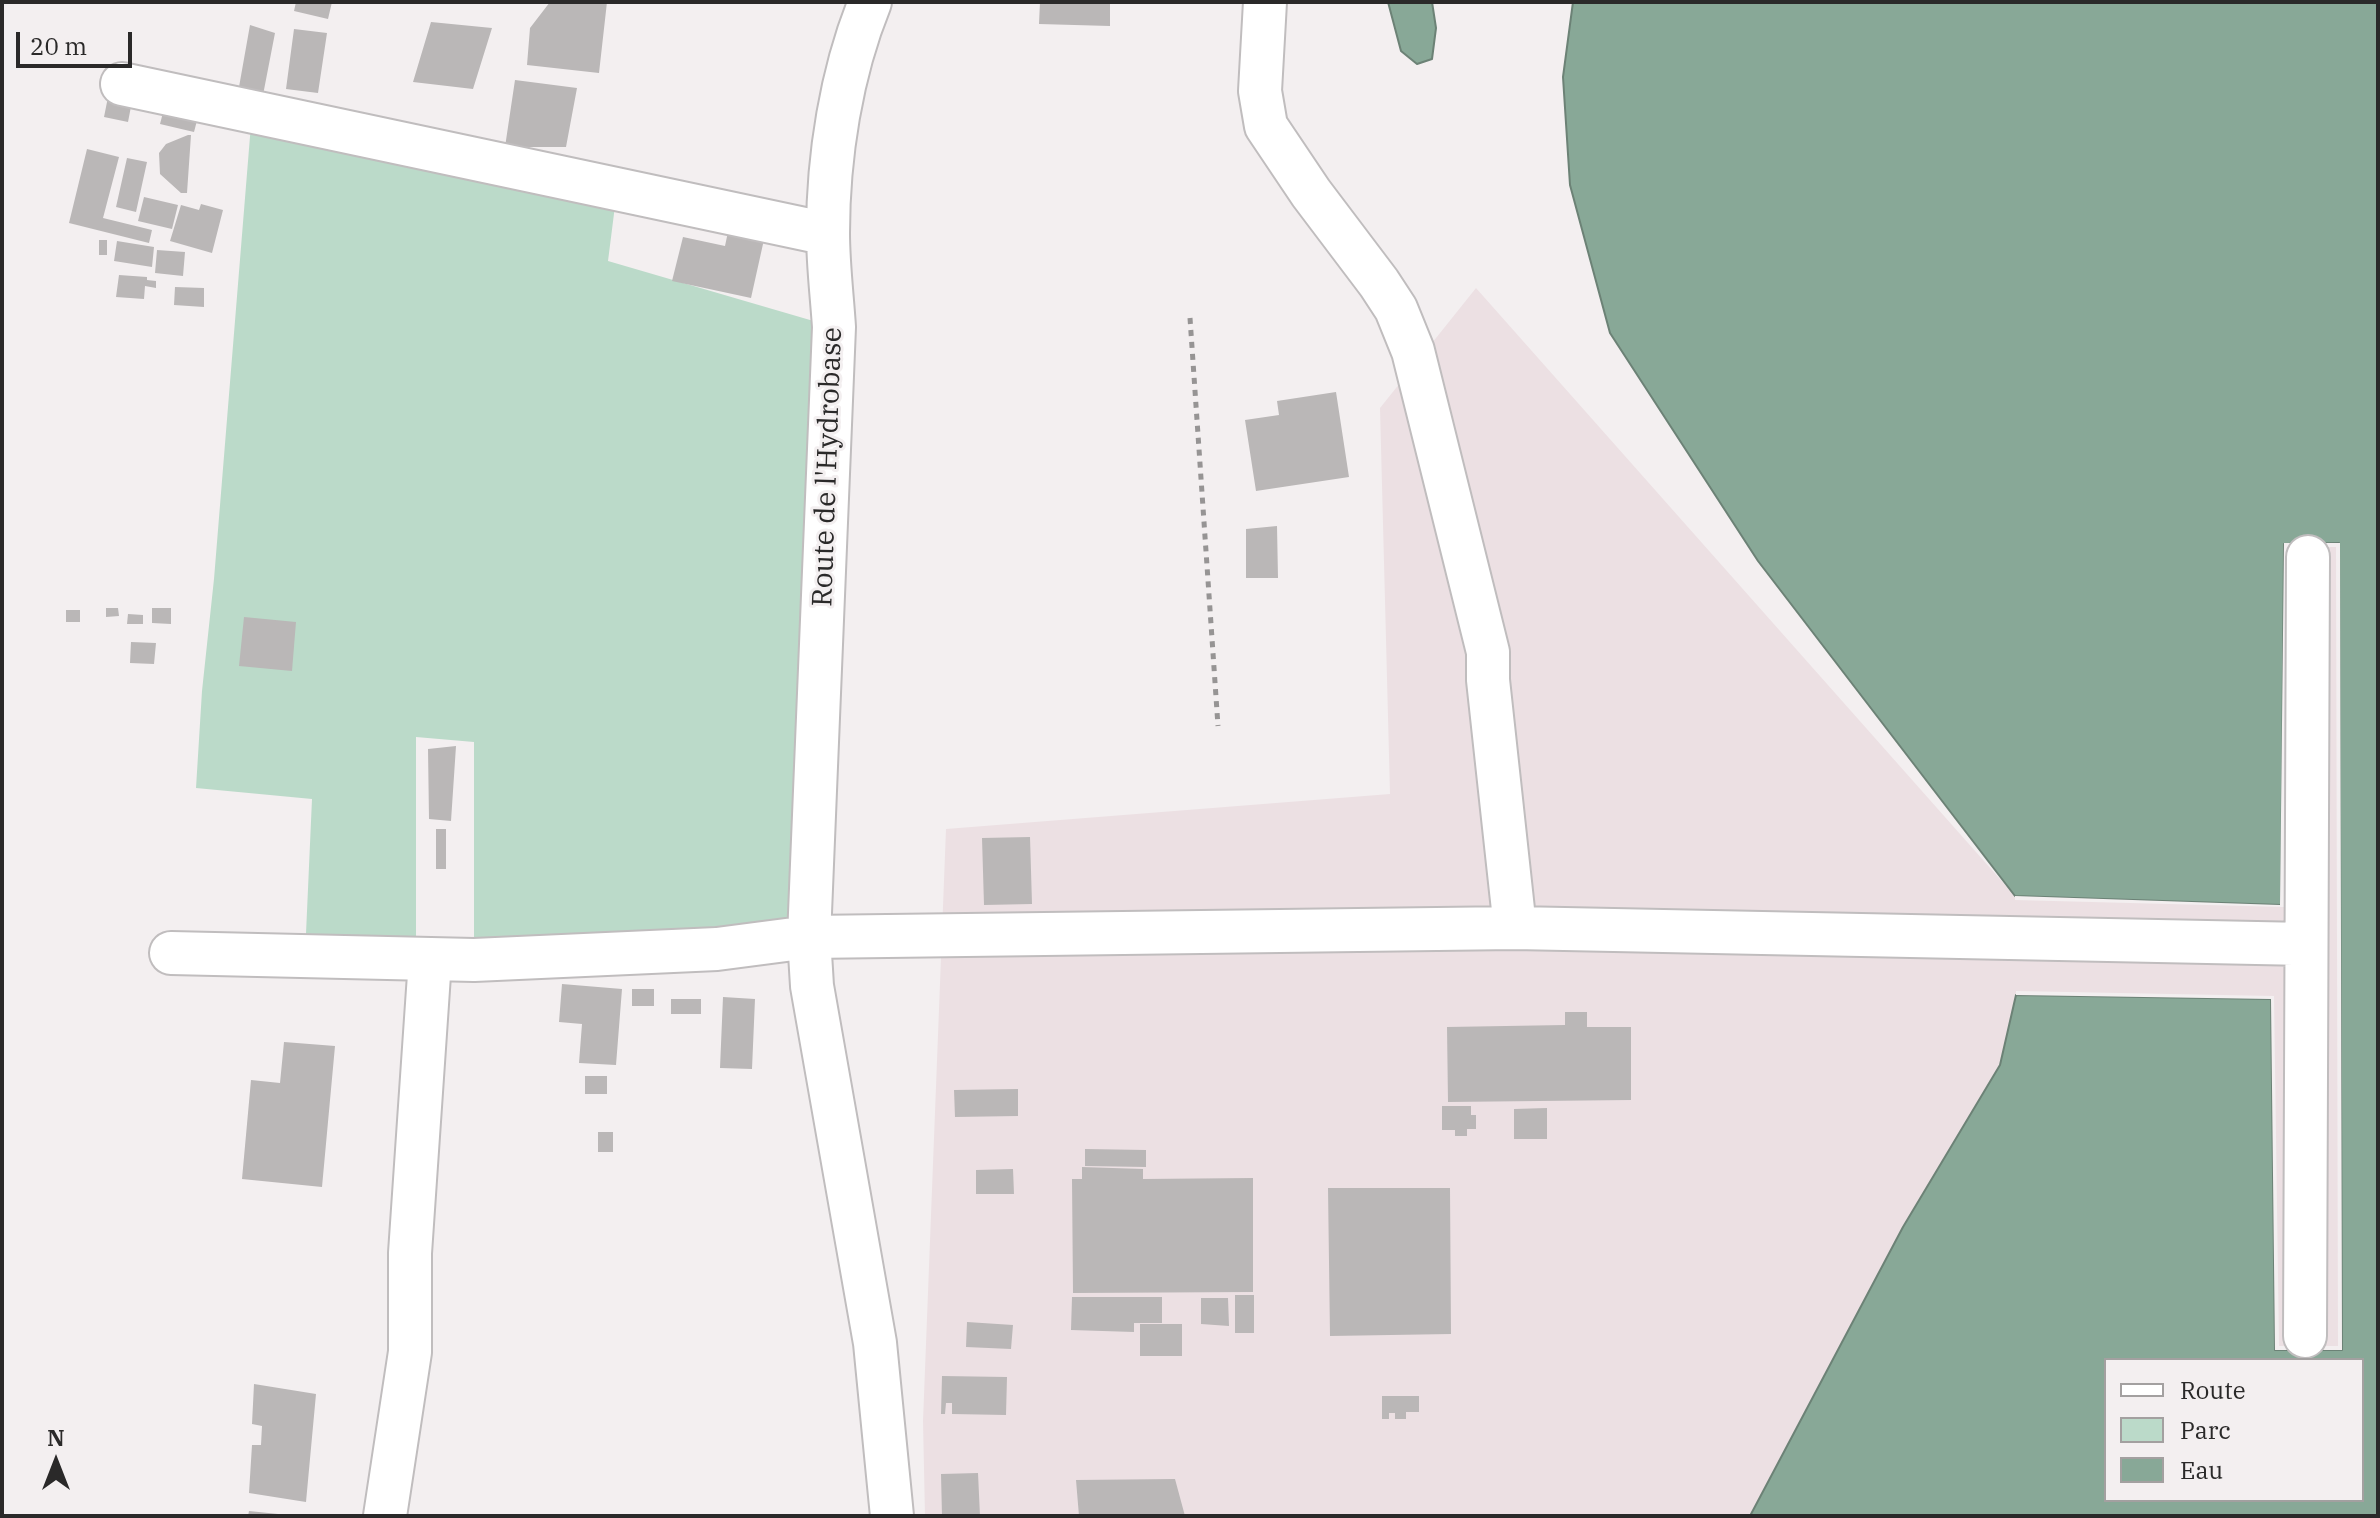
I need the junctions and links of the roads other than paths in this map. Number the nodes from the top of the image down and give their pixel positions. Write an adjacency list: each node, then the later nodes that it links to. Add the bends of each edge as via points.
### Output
1 (870, 2): 4 (street, Route de l'Hydrobase, via 834,141)
2 (1265, 2): 6 (street, via 1260,91 1266,126 1396,309 1413,351 1488,652)
3 (122, 84): 4 (street)
4 (828, 234): 7 (street, Route de l'Hydrobase, via 834,327)
5 (2308, 557): 8 (street)
6 (1515, 928): 7 (street); 8 (street)
7 (809, 937): 10 (street, via 687,951); 13 (street, Route de l'Hydrobase, via 812,986 875,1343)
8 (2306, 944): 11 (street)
9 (171, 953): 10 (street)
10 (430, 960): 12 (street, via 410,1253 410,1352)
11 (2305, 1336)
12 (385, 1516)
13 (892, 1516)

